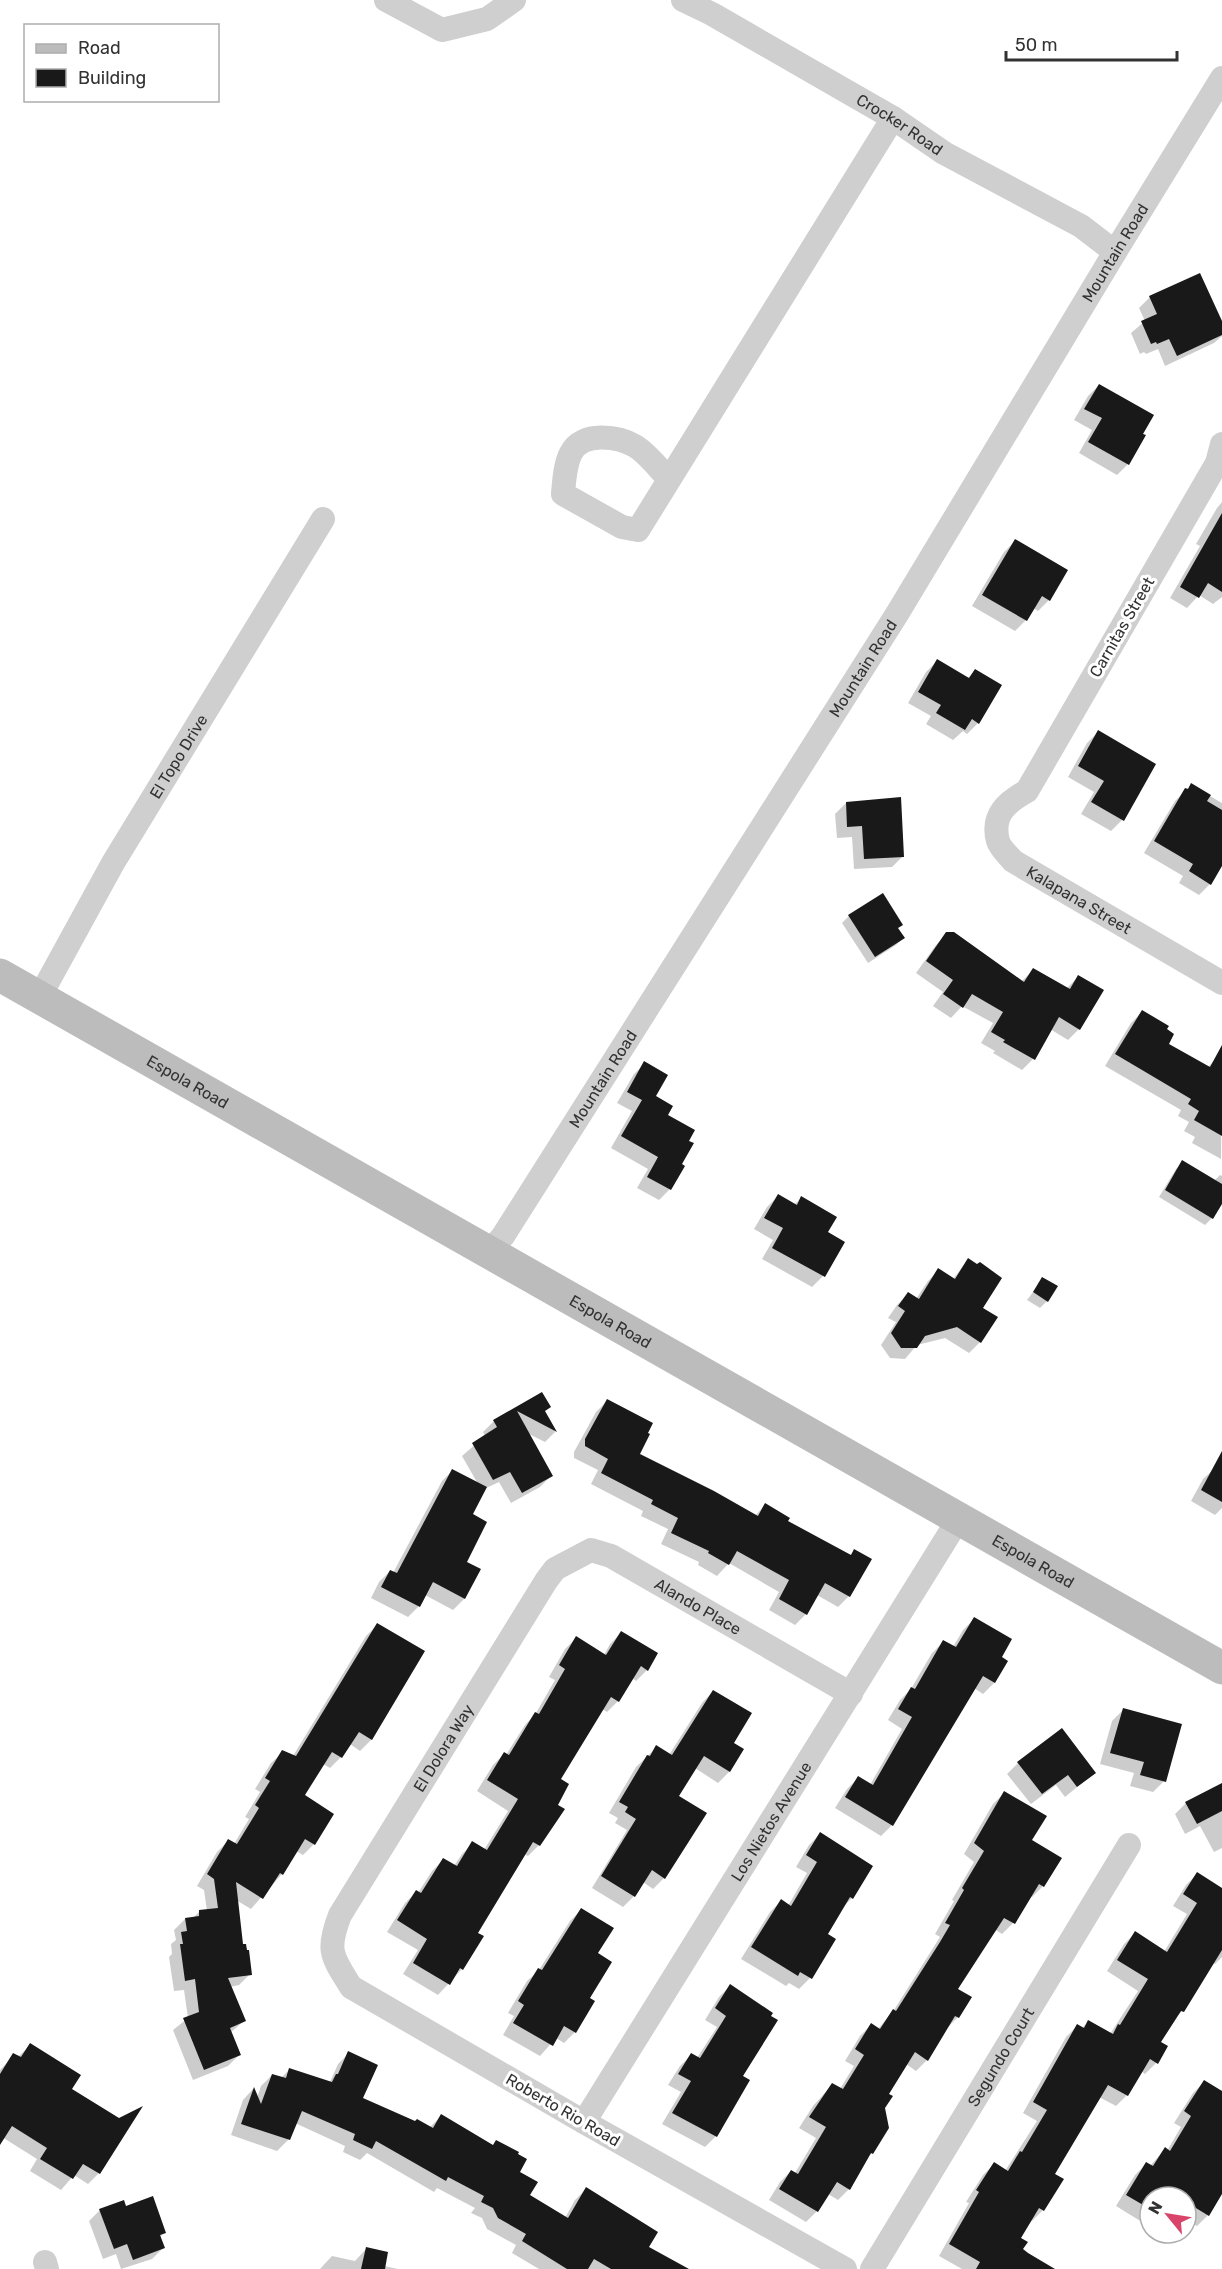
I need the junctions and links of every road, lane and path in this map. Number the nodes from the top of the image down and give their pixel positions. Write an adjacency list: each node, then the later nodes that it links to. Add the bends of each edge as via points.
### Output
1 (386, 0): 2 (street, via 442,30 487,19)
2 (514, 0)
3 (683, 0): 5 (street, Crocker Road)
4 (1222, 78): 6 (street, Mountain Road)
5 (893, 118): 6 (street, Crocker Road, via 944,153 1081,226); 8 (street)
6 (1115, 252): 14 (street, Mountain Road, via 897,614)
7 (1219, 453): 10 (street, Carnitas Street)
8 (669, 479): 8 (street, via 638,530 612,522 563,494 571,453 578,444 596,437 611,437 636,447)
9 (324, 519): 13 (street, El Topo Drive, via 113,863)
10 (1027, 791): 12 (street, Kalapana Street, via 1008,802 998,818 998,842 1013,861)
11 (0, 975): 13 (main road, Espola Road)
12 (1222, 983)
13 (39, 998): 14 (main road, Espola Road)
14 (490, 1251): 15 (main road, Espola Road)
15 (958, 1520): 17 (main road, Espola Road); 18 (street, Los Nietos Avenue)
16 (546, 1581): 18 (street, Alando Place, via 555,1569 591,1550 611,1556); 20 (street, El Dolora Way)
17 (1222, 1668)
18 (850, 1694): 21 (street, Los Nietos Avenue)
19 (1129, 1845): 23 (street, Segundo Court)
20 (340, 1915): 21 (street, Roberto Rio Road, via 333,1934 332,1956 351,1987)
21 (584, 2122): 22 (street, Roberto Rio Road)
22 (845, 2269)
23 (872, 2269)

